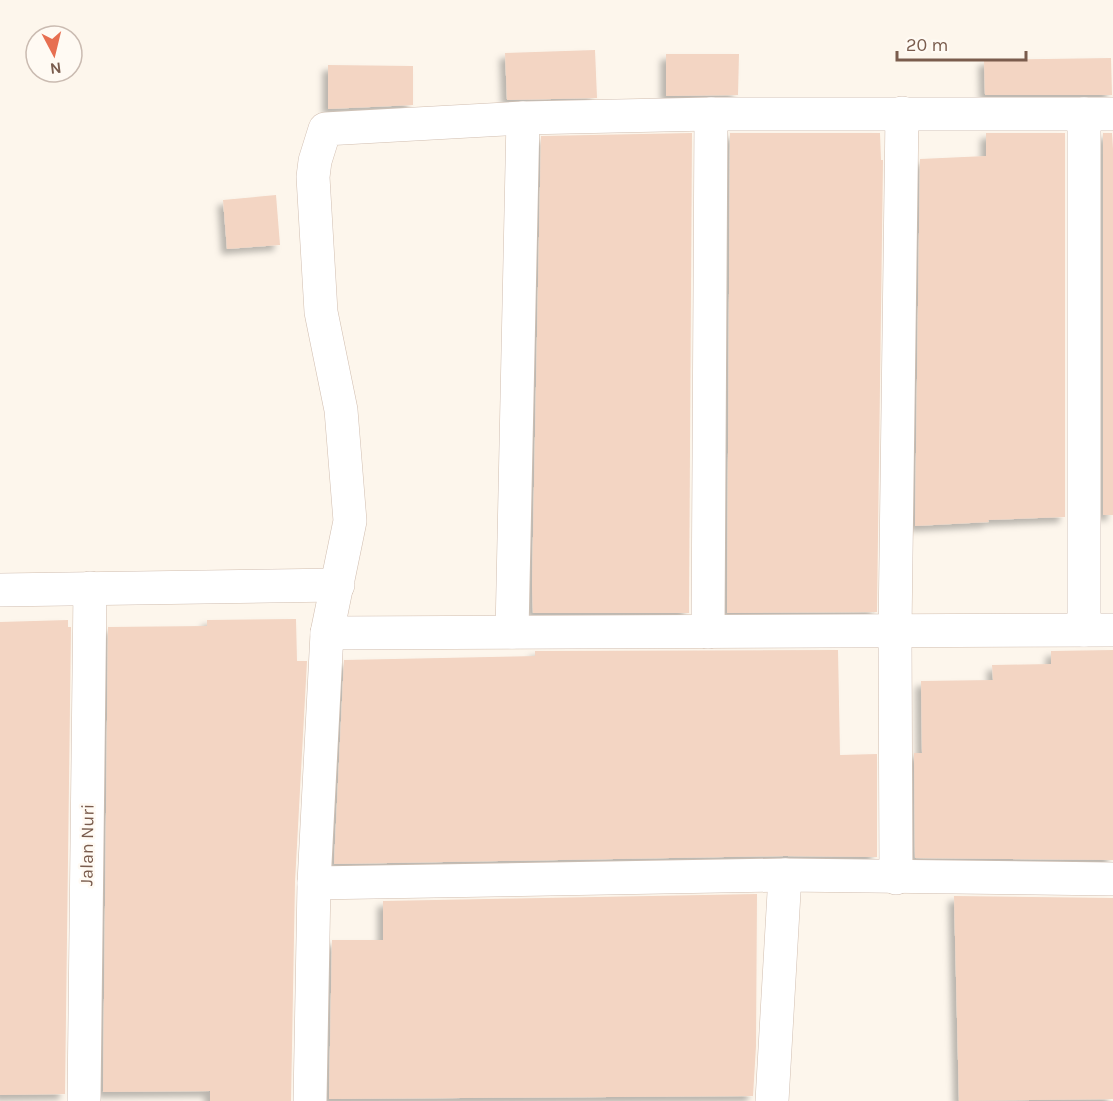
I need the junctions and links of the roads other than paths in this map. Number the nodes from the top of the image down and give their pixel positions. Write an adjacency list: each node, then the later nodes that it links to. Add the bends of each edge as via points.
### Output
1 (902, 113): 2 (street); 3 (street); 9 (street)
2 (711, 114): 4 (street); 11 (street)
3 (1098, 114): 8 (street)
4 (523, 118): 5 (street, via 325,129 313,177 321,312 341,410 350,521); 10 (street)
5 (338, 585): 6 (street); 12 (street)
6 (90, 588): 7 (street); 17 (street, Jalan Nuri)
7 (0, 590)
8 (1098, 630): 9 (street)
9 (895, 631): 11 (street); 14 (street)
10 (512, 632): 11 (street); 12 (street)
11 (708, 632)
12 (327, 633): 16 (street)
13 (785, 875): 14 (street); 16 (street); 19 (street)
14 (896, 878): 15 (street)
15 (1113, 879)
16 (314, 883): 18 (street)
17 (84, 1101)
18 (310, 1101)
19 (772, 1101)

